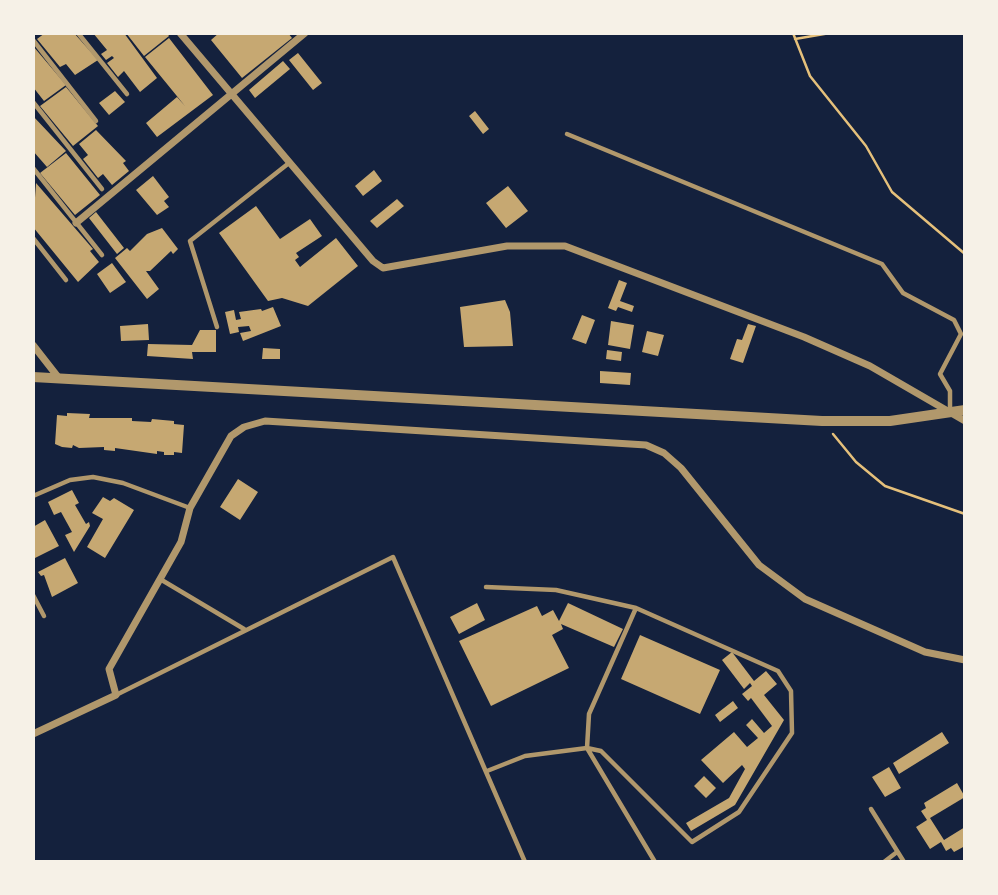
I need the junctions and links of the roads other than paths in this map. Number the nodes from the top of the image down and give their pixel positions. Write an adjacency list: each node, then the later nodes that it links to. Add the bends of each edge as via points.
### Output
1 (78, 33): 5 (lane)
2 (180, 33): 6 (street)
3 (301, 35): 6 (street)
4 (33, 40): 8 (lane)
5 (127, 94)
6 (232, 96): 10 (street); 13 (street)
7 (33, 102): 12 (lane)
8 (96, 121)
9 (567, 134): 23 (lane, via 882,264 903,293 954,320 961,334 940,374 950,391)
10 (289, 163): 17 (lane, via 190,241); 23 (street, via 383,268 507,246 565,246 804,337 870,366)
11 (33, 168): 13 (lane)
12 (102, 189)
13 (76, 223): 15 (lane)
14 (33, 238): 16 (lane)
15 (102, 255)
16 (66, 280)
17 (217, 327)
18 (33, 345): 20 (street)
19 (33, 377): 20 (street)
20 (58, 377): 23 (street, via 822,421 890,421)
21 (965, 404): 23 (street)
22 (965, 410): 23 (street)
23 (950, 414): 24 (street)
24 (965, 421)
25 (33, 495): 26 (lane, via 70,480 93,477)
26 (190, 508): 27 (street, via 181,542); 33 (street, via 231,436 265,421 646,445 681,468 759,565 805,599 925,652)
27 (160, 579): 32 (lane); 34 (street, via 109,669)
28 (486, 587): 30 (lane, via 556,590)
29 (33, 595): 31 (lane)
30 (636, 608): 36 (lane, via 589,714); 36 (lane, via 778,671 791,691 792,733 739,812 692,842 601,751)
31 (44, 616)
32 (245, 629): 34 (lane); 37 (lane, via 393,557)
33 (965, 660)
34 (116, 695): 35 (street)
35 (33, 734)
36 (587, 748): 37 (lane, via 525,755); 41 (lane)
37 (487, 771): 40 (lane)
38 (871, 809): 39 (lane)
39 (897, 852): 42 (lane); 43 (lane)
40 (525, 862)
41 (654, 862)
42 (884, 862)
43 (904, 862)

